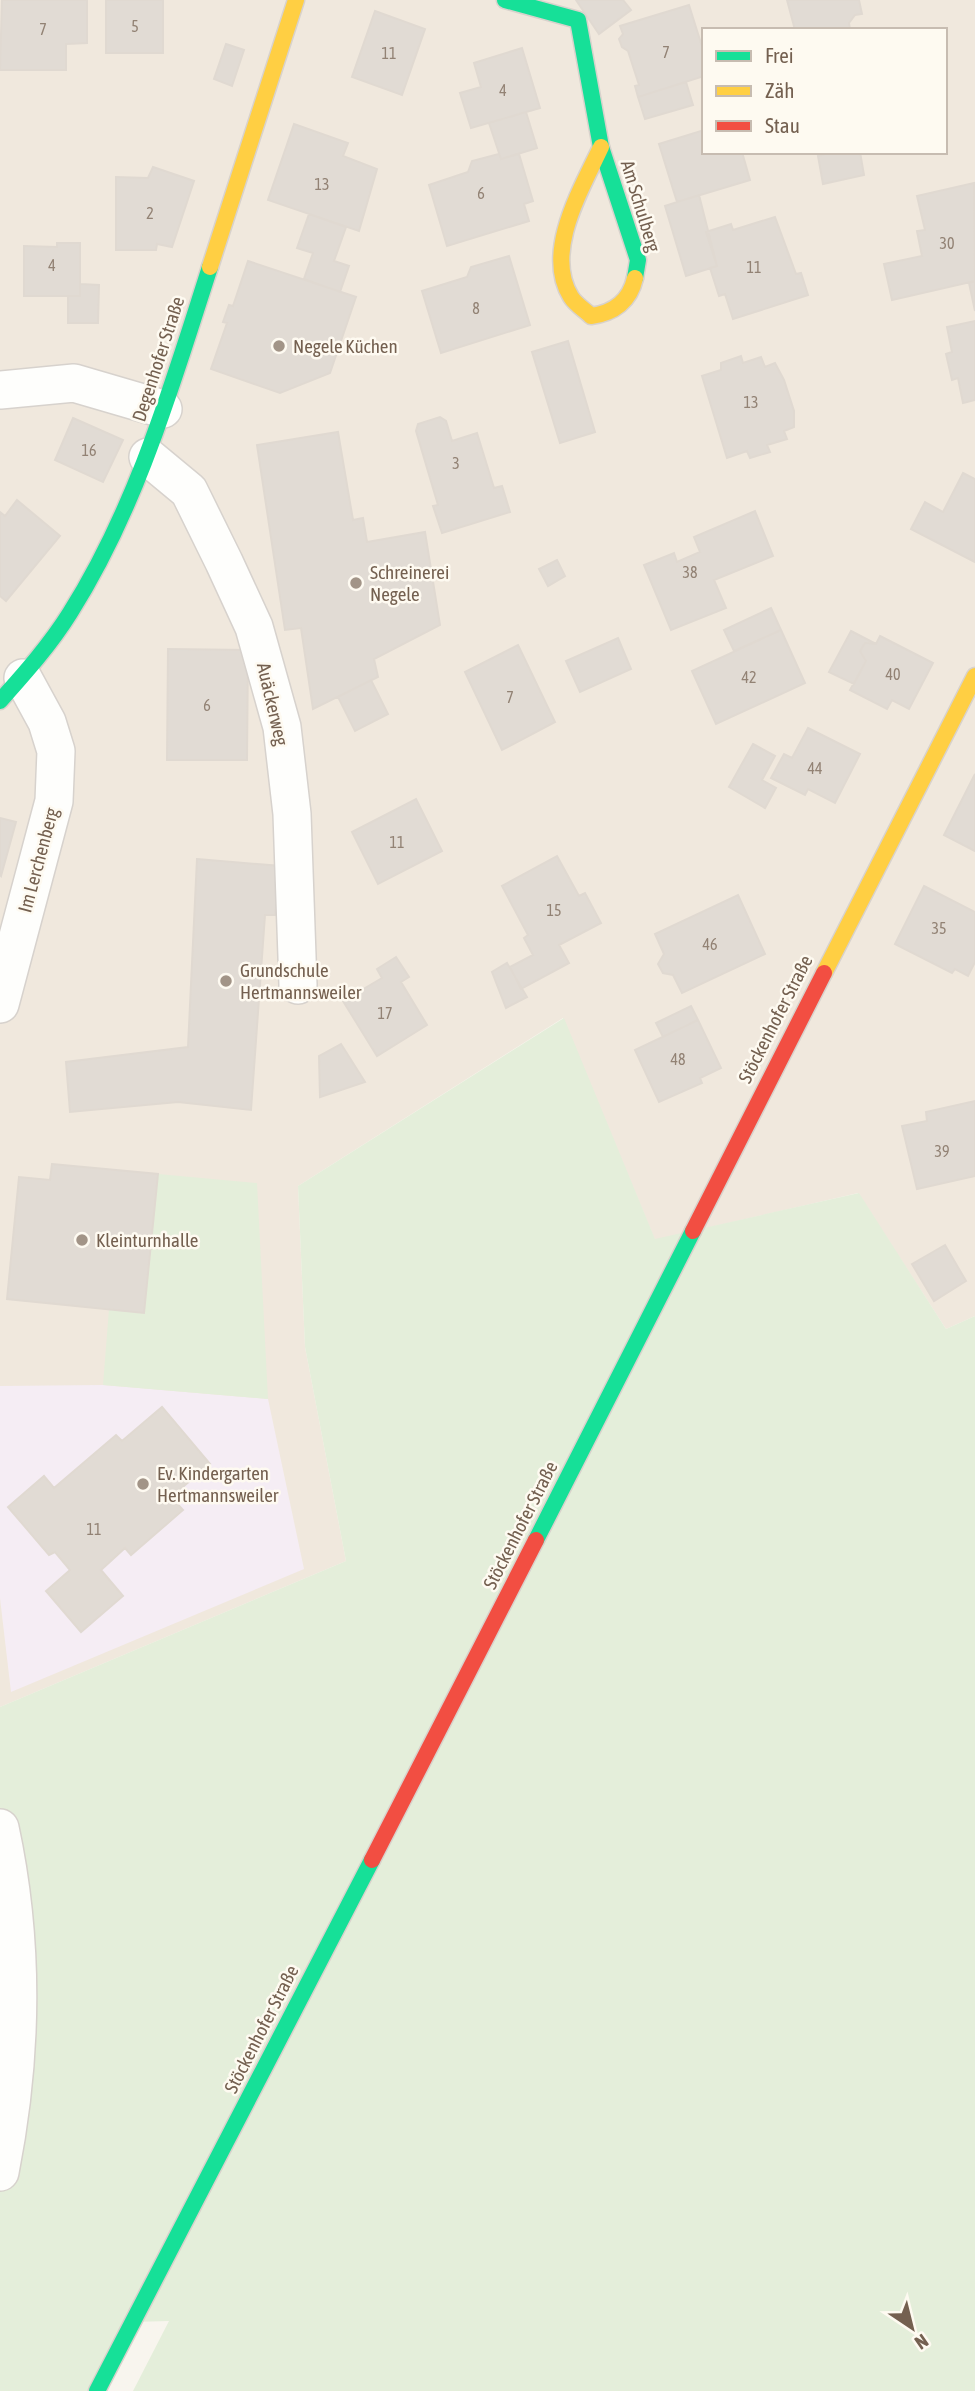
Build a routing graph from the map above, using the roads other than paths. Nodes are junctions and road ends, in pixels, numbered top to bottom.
1 (296, 0) edge
2 (505, 0) edge
3 (601, 147) junction
4 (0, 390) edge
5 (163, 409) junction
6 (148, 457) junction
7 (975, 676) edge
8 (11, 690) edge
9 (298, 985) dead end
10 (0, 1004) edge
11 (0, 1828) edge
12 (0, 2172) edge
13 (97, 2391) edge

1 - 5 main road, Degenhofer Straße
2 - 3 main road, Am Schulberg
3 - 3 main road, Am Schulberg
4 - 5 street
5 - 6 main road, Degenhofer Straße
6 - 8 main road, Degenhofer Straße
6 - 9 street, Auäckerweg
7 - 13 main road, Stöckenhofer Straße
8 - 10 street, Im Lerchenberg
11 - 12 street

